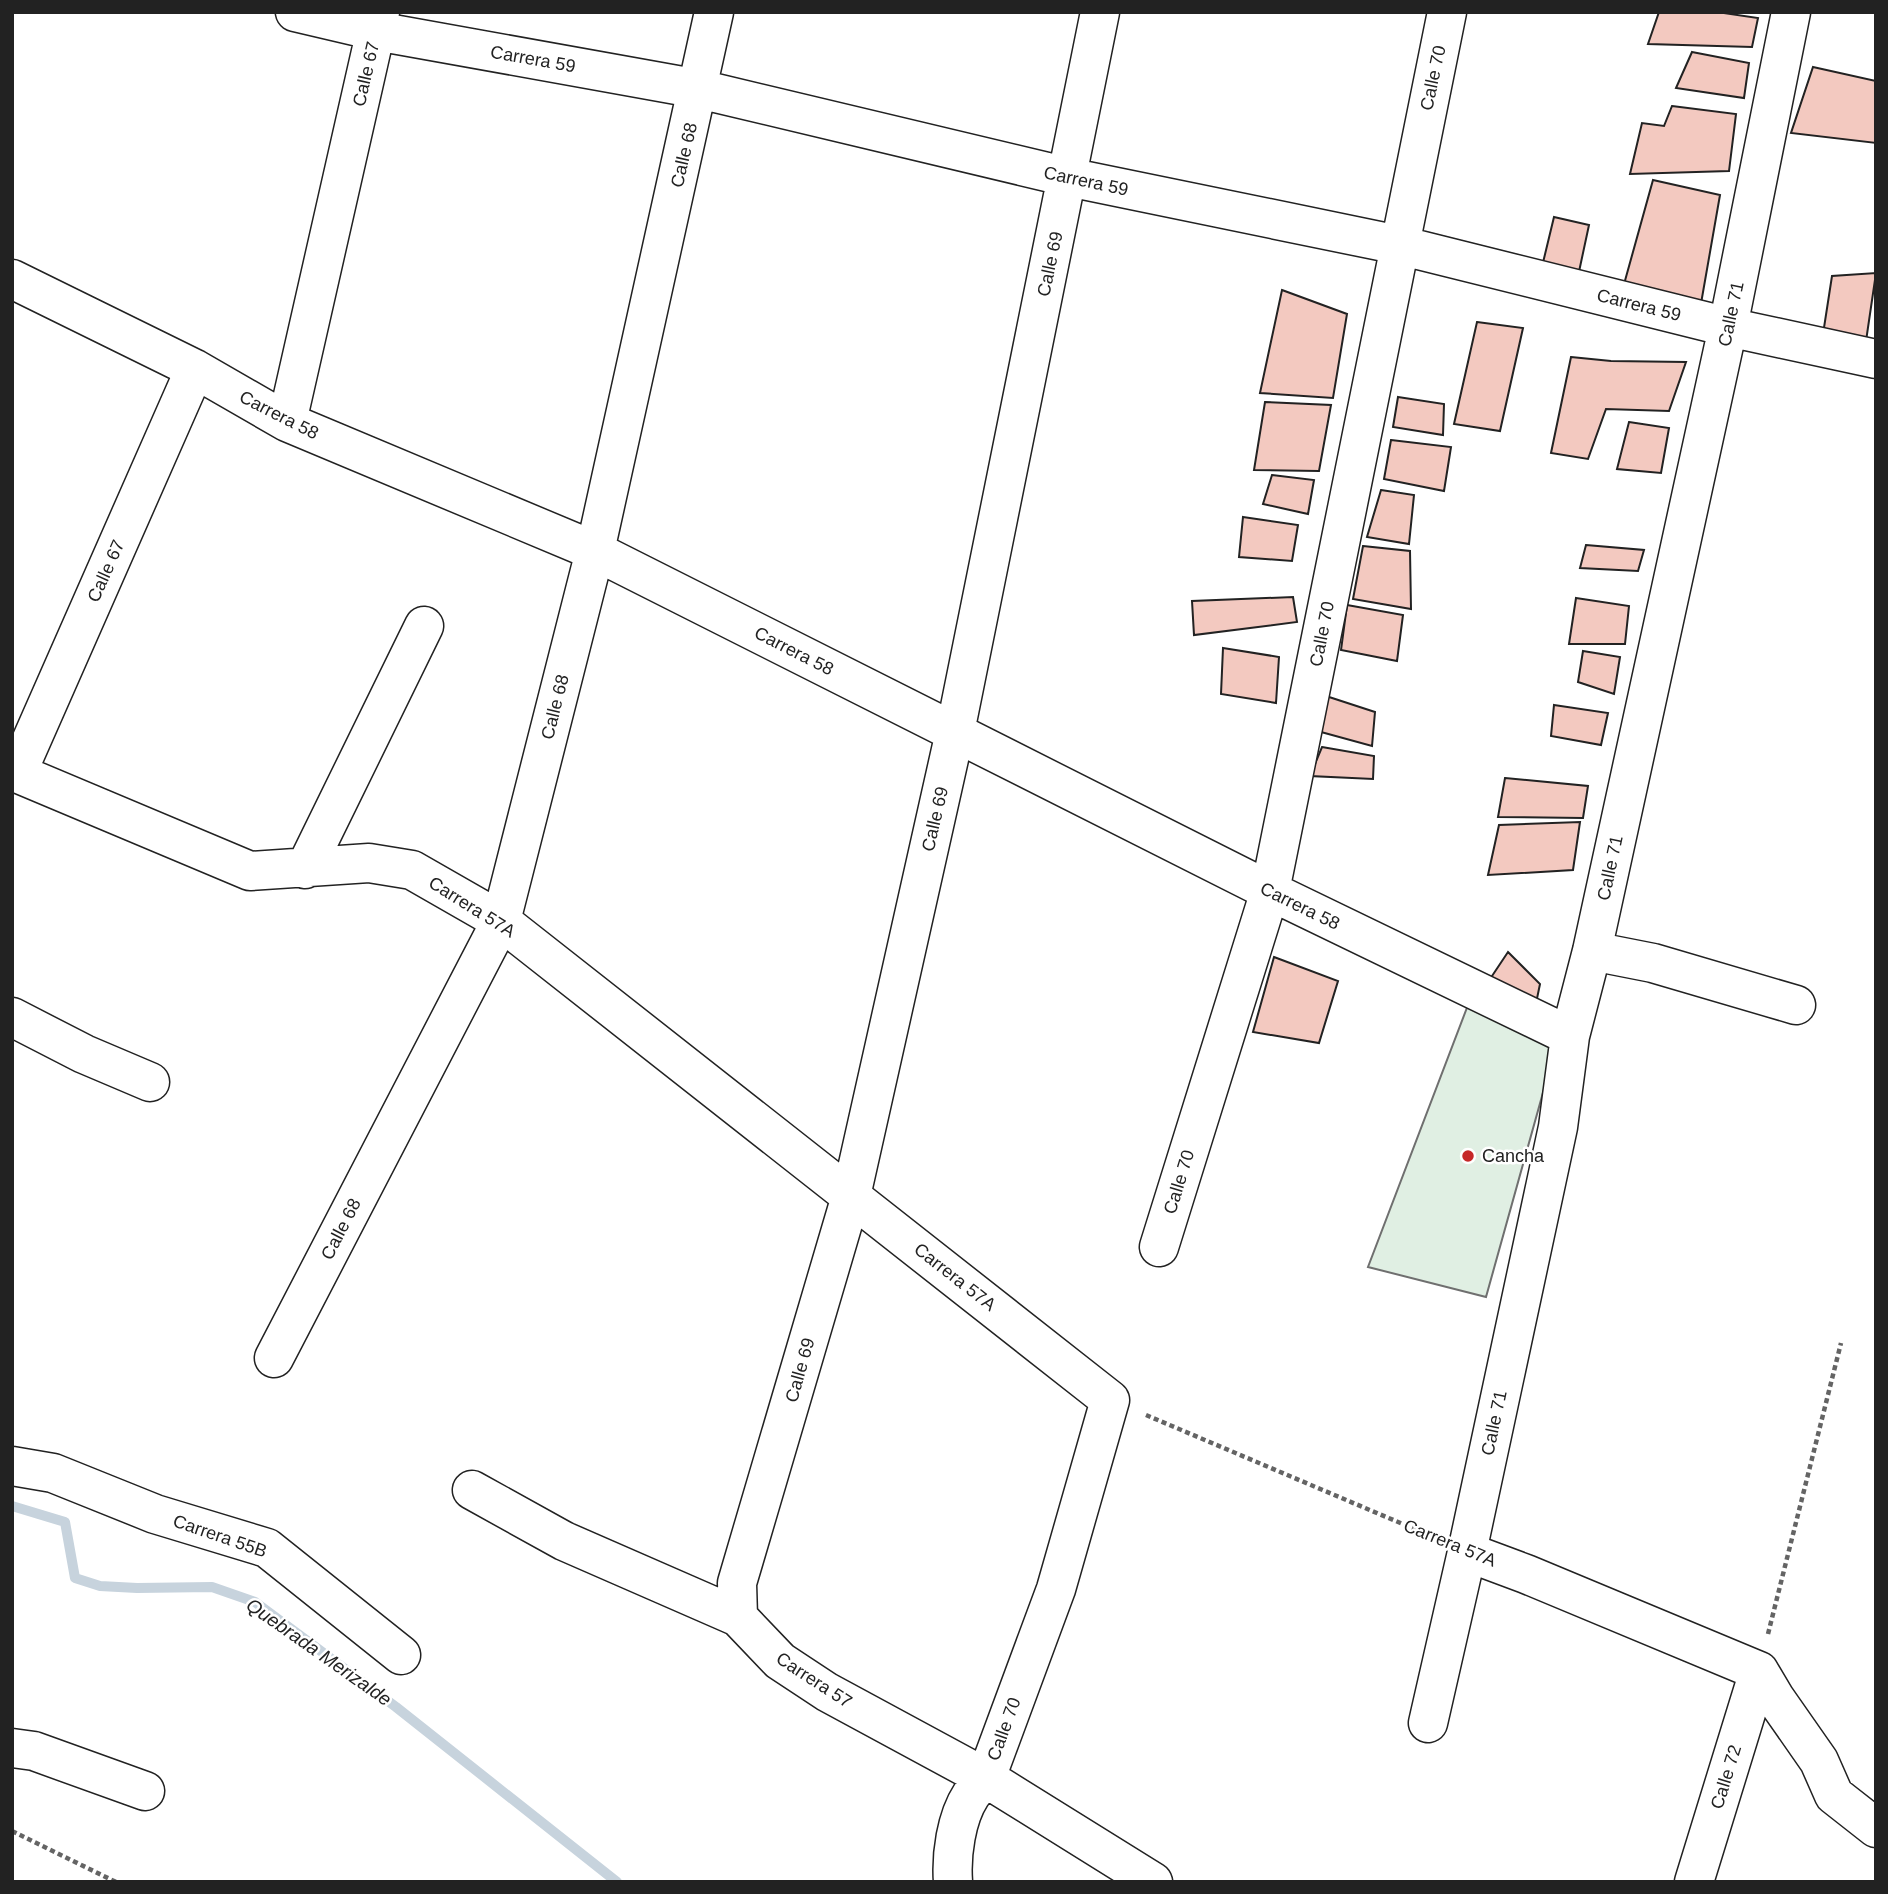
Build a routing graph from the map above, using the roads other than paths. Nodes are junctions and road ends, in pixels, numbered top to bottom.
1 (295, 12) edge
2 (715, 12) edge
3 (1100, 12) edge
4 (1447, 12) edge
5 (1791, 12) edge
6 (378, 22) edge
7 (699, 89) junction
8 (1068, 177) junction
9 (1399, 245) junction
10 (12, 279) edge
11 (1728, 327) junction
12 (1876, 359) edge
13 (195, 369) junction
14 (287, 422) junction
15 (595, 551) junction
16 (424, 626) dead end
17 (955, 732) junction
18 (15, 772) edge
19 (305, 869) junction
20 (1270, 891) junction
21 (501, 921) junction
22 (1592, 951) junction
23 (1796, 1005) dead end
24 (12, 1017) edge
25 (1570, 1036) junction
26 (150, 1082) dead end
27 (851, 1196) junction
28 (1159, 1247) dead end
29 (274, 1358) dead end
30 (1110, 1400) joint
31 (12, 1466) edge
32 (472, 1490) dead end
33 (1467, 1552) junction
34 (738, 1617) junction
35 (401, 1655) dead end
36 (1759, 1671) junction
37 (1427, 1723) dead end
38 (12, 1748) edge
39 (986, 1778) junction
40 (145, 1791) dead end
41 (1876, 1828) edge
42 (953, 1882) edge
43 (1153, 1882) edge
44 (1693, 1882) edge

1 - 6 street, Carrera 59
2 - 7 street, Calle 68
3 - 8 street, Calle 69
4 - 9 street, Calle 70
5 - 11 street, Calle 71
6 - 7 street, Carrera 59
6 - 14 street, Calle 67
7 - 8 street, Carrera 59
7 - 15 street, Calle 68
8 - 9 street, Carrera 59
8 - 17 street, Calle 69
9 - 11 street, Carrera 59
9 - 20 street, Calle 70
10 - 13 street, Carrera 58
11 - 12 street, Carrera 59
11 - 22 street, Calle 71
13 - 14 street, Carrera 58
13 - 18 street, Calle 67
14 - 15 street, Carrera 58
15 - 17 street, Carrera 58
15 - 21 street, Calle 68
16 - 19 street
17 - 20 street, Carrera 58
17 - 27 street, Calle 69
18 - 19 street, Carrera 57A
19 - 21 street, Carrera 57A
20 - 25 street, Carrera 58
20 - 28 street, Calle 70
21 - 27 street, Carrera 57A
21 - 29 street, Calle 68
22 - 23 street
22 - 25 street, Calle 71
24 - 26 street
25 - 33 street, Calle 71
27 - 30 street, Carrera 57A
27 - 34 street, Calle 69
30 - 39 street, Calle 70
31 - 35 street, Carrera 55B
32 - 34 street, Carrera 57
33 - 36 street, Carrera 57A
33 - 37 street, Calle 71
34 - 39 street, Carrera 57
36 - 41 street
36 - 44 street, Calle 72
38 - 40 street
39 - 42 street, Calle 70
39 - 43 street, Carrera 57

